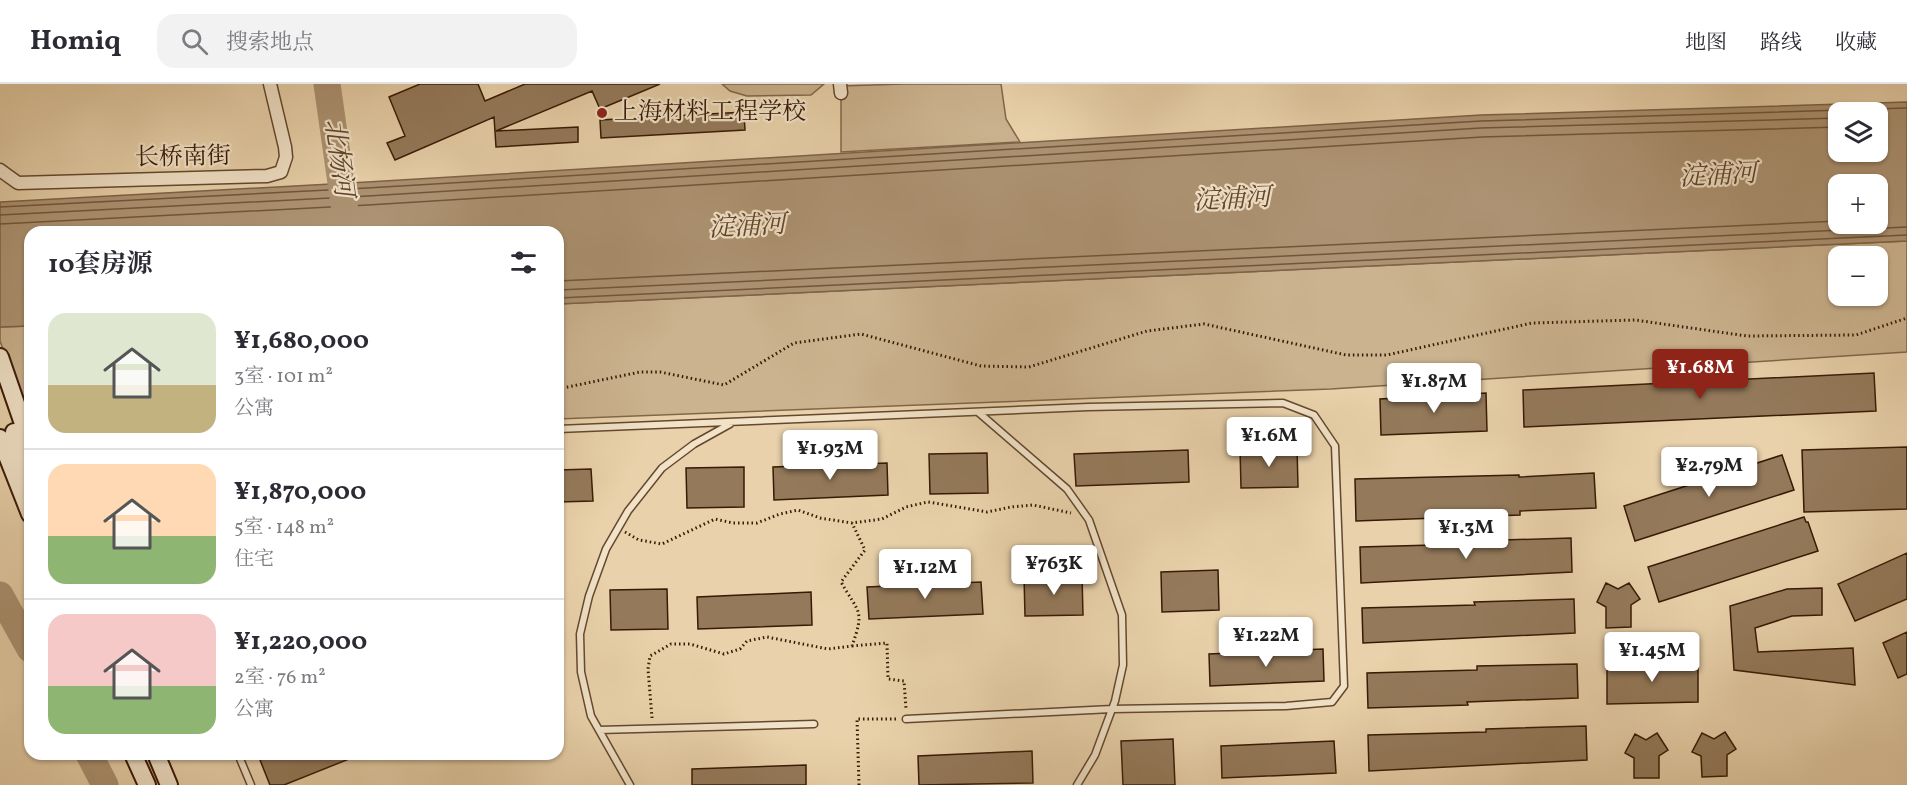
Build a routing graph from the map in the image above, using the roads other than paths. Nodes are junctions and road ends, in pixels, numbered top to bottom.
1 (270, 84) edge
2 (0, 170) edge
3 (0, 357) edge
4 (0, 388) edge
5 (978, 412) junction
6 (733, 422) junction
7 (24, 427) edge
8 (564, 429) edge
9 (0, 438) edge
10 (24, 458) edge
11 (24, 499) edge
12 (1112, 709) junction
13 (906, 719) road end
14 (814, 724) dead end
15 (599, 730) junction
16 (136, 760) edge
17 (159, 760) edge
18 (241, 760) edge
19 (147, 785) edge
20 (169, 785) edge
21 (251, 785) edge
22 (630, 785) edge
23 (1077, 785) edge

1 - 2 street, 长桥南街
3 - 7 street
4 - 10 street
5 - 6 lane
5 - 12 lane
5 - 12 lane
6 - 8 lane
6 - 15 lane
9 - 11 street
12 - 13 lane
12 - 23 lane
14 - 15 lane
15 - 22 lane
16 - 19 street
17 - 20 street
18 - 21 lane

